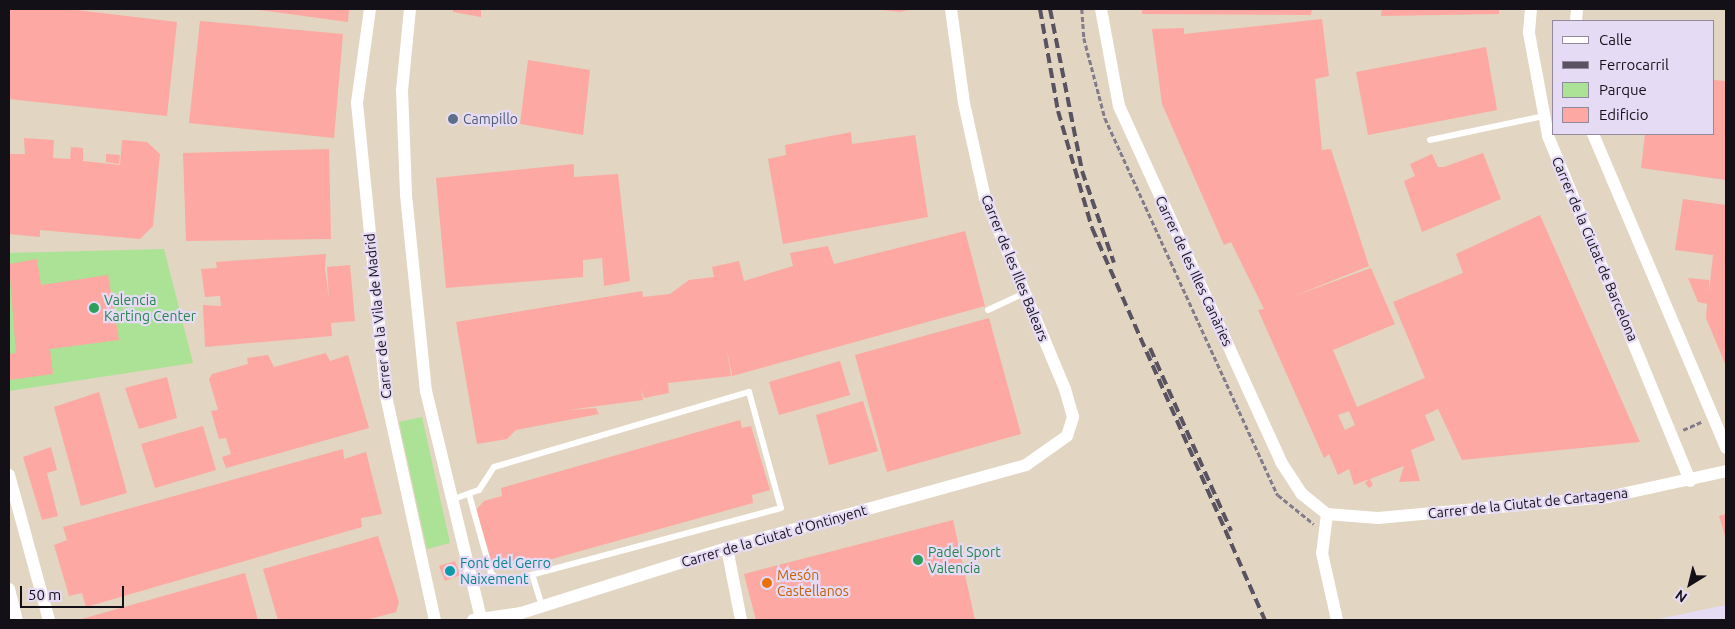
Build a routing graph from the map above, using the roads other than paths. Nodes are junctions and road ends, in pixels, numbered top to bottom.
1 (370, 9) edge
2 (410, 9) edge
3 (951, 9) edge
4 (1101, 9) edge
5 (1530, 9) edge
6 (1544, 116) junction
7 (1593, 135) edge
8 (1430, 140) dead end
9 (1023, 294) junction
10 (988, 310) dead end
11 (1068, 436) joint
12 (1726, 448) edge
13 (1726, 471) edge
14 (9, 475) edge
15 (1690, 482) junction
16 (469, 494) junction
17 (450, 500) junction
18 (1327, 514) junction
19 (727, 548) junction
20 (533, 577) junction
21 (9, 589) edge
22 (542, 607) junction
23 (477, 619) edge
24 (17, 620) edge
25 (50, 620) edge
26 (435, 620) edge
27 (741, 620) edge
28 (1337, 620) edge

1 - 26 street, Carrer de la Vila de Madrid
2 - 17 street
3 - 9 street, Carrer de les Illes Balears
4 - 18 street, Carrer de les Illes Canàries
5 - 6 street, Carrer de la Ciutat de Barcelona
6 - 8 lane
6 - 15 street, Carrer de la Ciutat de Barcelona
7 - 12 street
9 - 10 lane
9 - 11 street, Carrer de les Illes Balears
11 - 19 street, Carrer de la Ciutat d'Ontinyent
13 - 15 street, Carrer de la Ciutat de Cartagena
14 - 25 street
15 - 18 street, Carrer de la Ciutat de Cartagena
16 - 17 lane
16 - 20 lane
16 - 20 lane
17 - 23 street
18 - 28 street
19 - 22 street, Carrer de la Ciutat d'Ontinyent
19 - 27 street
20 - 22 lane
21 - 24 street
22 - 23 street, Carrer de la Ciutat d'Ontinyent

